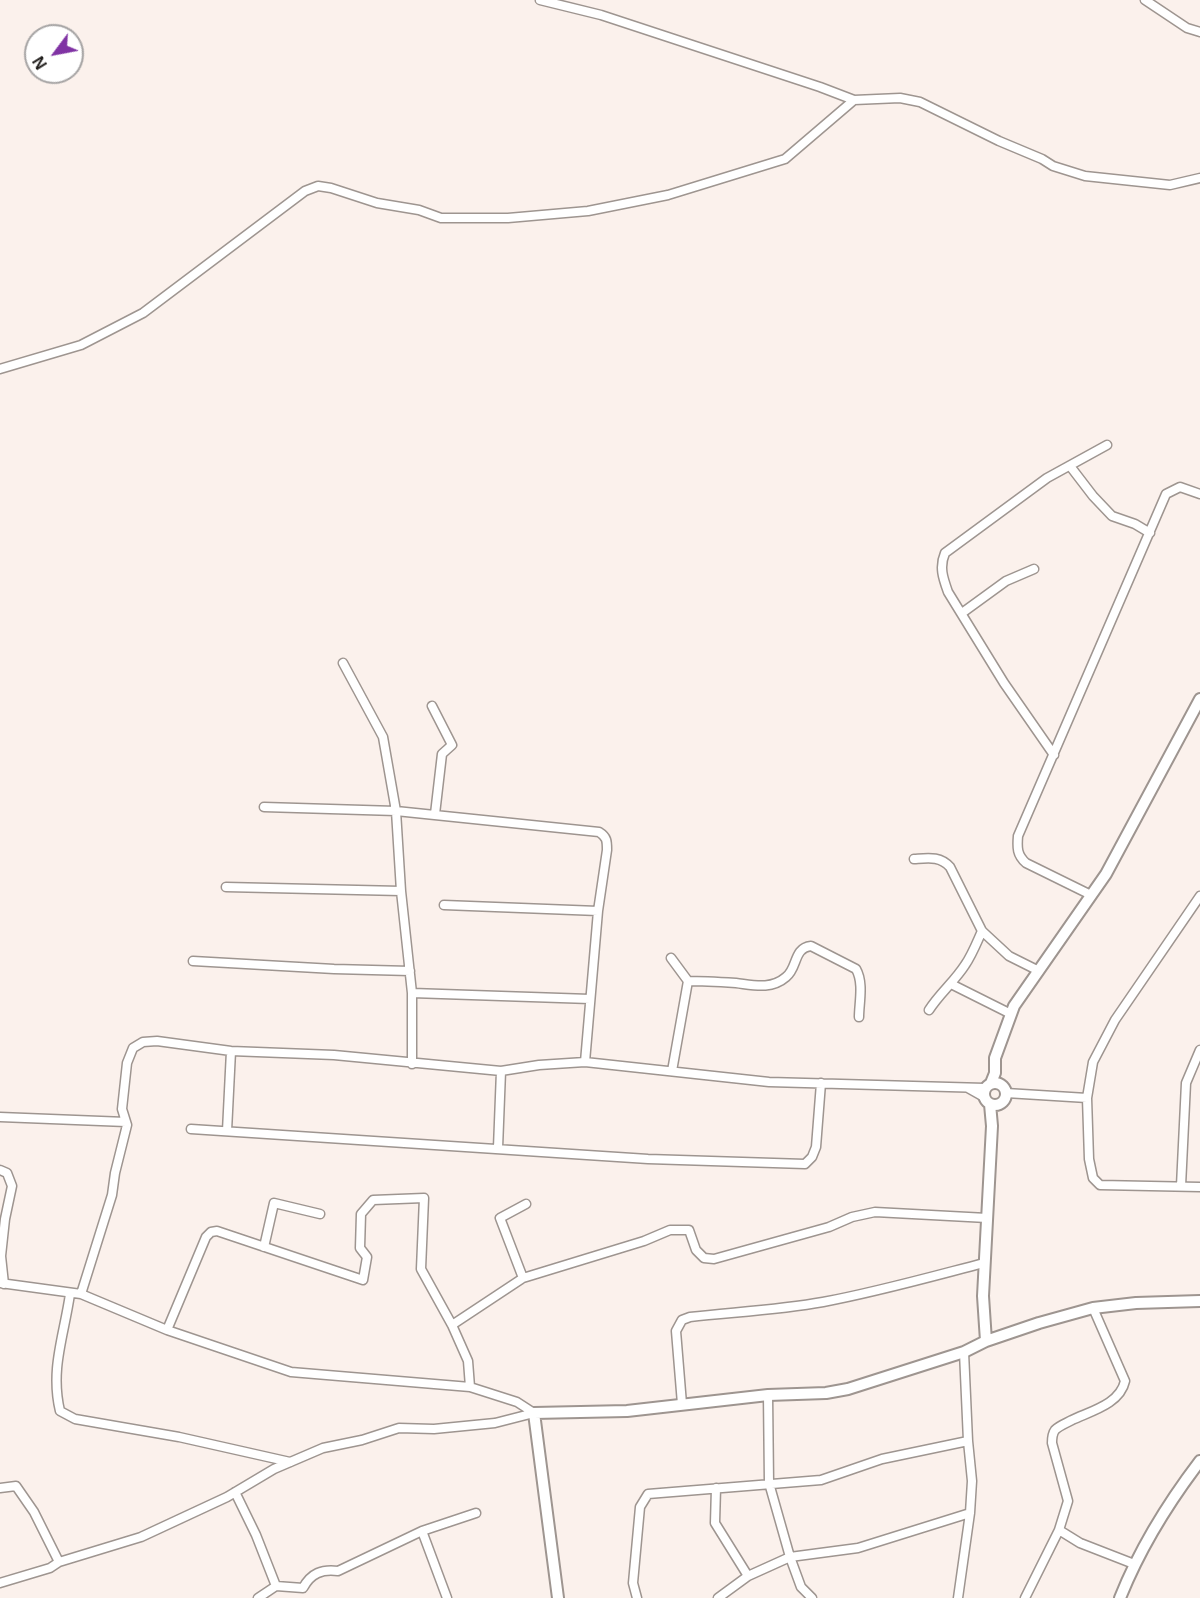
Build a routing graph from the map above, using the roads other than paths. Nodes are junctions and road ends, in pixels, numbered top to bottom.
1 (540, 0) edge
2 (1145, 0) edge
3 (1200, 32) edge
4 (854, 100) junction
5 (1200, 178) edge
6 (0, 369) edge
7 (1107, 445) dead end
8 (1070, 466) junction
9 (1200, 494) edge
10 (1149, 533) junction
11 (1035, 569) dead end
12 (962, 613) junction
13 (343, 663) dead end
14 (1200, 699) edge
15 (432, 706) dead end
16 (1197, 715) edge
17 (1054, 755) junction
18 (264, 807) dead end
19 (396, 811) junction
20 (435, 814) junction
21 (914, 859) dead end
22 (226, 887) dead end
23 (401, 891) junction
24 (1091, 895) junction
25 (1200, 896) edge
26 (444, 906) dead end
27 (598, 911) junction
28 (982, 931) junction
29 (670, 958) dead end
30 (193, 961) dead end
31 (410, 971) junction
32 (1039, 971) junction
33 (688, 981) junction
34 (951, 984) junction
35 (412, 993) junction
36 (590, 999) junction
37 (929, 1010) dead end
38 (1011, 1014) junction
39 (859, 1017) dead end
40 (1200, 1050) edge
41 (231, 1051) junction
42 (585, 1062) junction
43 (412, 1064) junction
44 (501, 1071) junction
45 (672, 1071) junction
46 (821, 1083) junction
47 (994, 1091) junction
48 (1087, 1098) junction
49 (0, 1118) edge
50 (126, 1122) junction
51 (191, 1130) dead end
52 (227, 1131) junction
53 (498, 1148) junction
54 (0, 1170) edge
55 (1181, 1186) junction
56 (1200, 1187) edge
57 (526, 1203) dead end
58 (320, 1214) dead end
59 (987, 1218) junction
60 (264, 1247) junction
61 (984, 1263) junction
62 (523, 1278) junction
63 (2, 1284) edge
64 (70, 1294) junction
65 (81, 1294) junction
66 (1200, 1301) edge
67 (1092, 1308) junction
68 (452, 1325) junction
69 (167, 1330) junction
70 (986, 1341) junction
71 (964, 1352) junction
72 (470, 1387) junction
73 (768, 1395) junction
74 (682, 1404) junction
75 (534, 1413) junction
76 (968, 1441) junction
77 (1200, 1461) edge
78 (290, 1462) junction
79 (769, 1483) junction
80 (0, 1488) edge
81 (716, 1488) junction
82 (235, 1492) junction
83 (970, 1513) junction
84 (476, 1514) dead end
85 (1059, 1530) junction
86 (422, 1531) junction
87 (790, 1557) junction
88 (59, 1562) junction
89 (1134, 1564) junction
90 (748, 1576) junction
91 (0, 1583) edge
92 (276, 1586) junction
93 (258, 1598) edge
94 (447, 1598) edge
95 (558, 1598) edge
96 (637, 1598) edge
97 (718, 1598) edge
98 (812, 1598) edge
99 (958, 1598) edge
100 (1025, 1598) edge
101 (1120, 1598) edge

1 - 4 street
2 - 3 street
4 - 5 street
4 - 6 street
7 - 8 street
8 - 10 street
8 - 12 street
9 - 10 street
10 - 17 street
11 - 12 street
12 - 17 street
13 - 19 street
14 - 16 street
15 - 20 street
16 - 24 street
17 - 24 street
18 - 19 street
19 - 20 street
19 - 23 street
20 - 27 street
21 - 28 street
22 - 23 street
23 - 31 street
24 - 32 street
25 - 48 street
26 - 27 street
27 - 36 street
28 - 32 street
28 - 34 street
29 - 33 street
30 - 31 street
31 - 35 street
32 - 38 street
33 - 39 street
33 - 45 street
34 - 37 street
34 - 38 street
35 - 36 street
35 - 43 street
36 - 42 street
38 - 47 street
40 - 55 street
41 - 43 street
41 - 50 street
41 - 52 street
42 - 44 street
42 - 45 street
43 - 44 street
44 - 53 street
45 - 46 street
46 - 47 street
46 - 53 street
47 - 48 street
47 - 59 street
48 - 55 street
49 - 50 street
50 - 65 street
51 - 52 street
52 - 53 street
54 - 63 street
55 - 56 street
57 - 62 street
58 - 60 street
59 - 61 street
59 - 62 street
60 - 68 street
60 - 69 street
61 - 70 street
61 - 74 street
62 - 68 street
63 - 64 street
64 - 65 street
64 - 78 street
65 - 69 street
66 - 67 street
67 - 70 street
67 - 85 street
68 - 72 street
69 - 72 street
70 - 71 street
71 - 73 street
71 - 76 street
72 - 75 street
73 - 74 street
73 - 79 street
74 - 75 street
75 - 78 street
75 - 95 street
76 - 79 street
76 - 83 street
77 - 89 street
78 - 82 street
79 - 81 street
79 - 87 street
80 - 88 street
81 - 90 street
81 - 96 street
82 - 88 street
82 - 92 street
83 - 87 street
83 - 99 street
84 - 86 street
85 - 89 street
85 - 100 street
86 - 92 street
86 - 94 street
87 - 90 street
87 - 98 street
88 - 91 street
89 - 101 street
90 - 97 street
92 - 93 street

